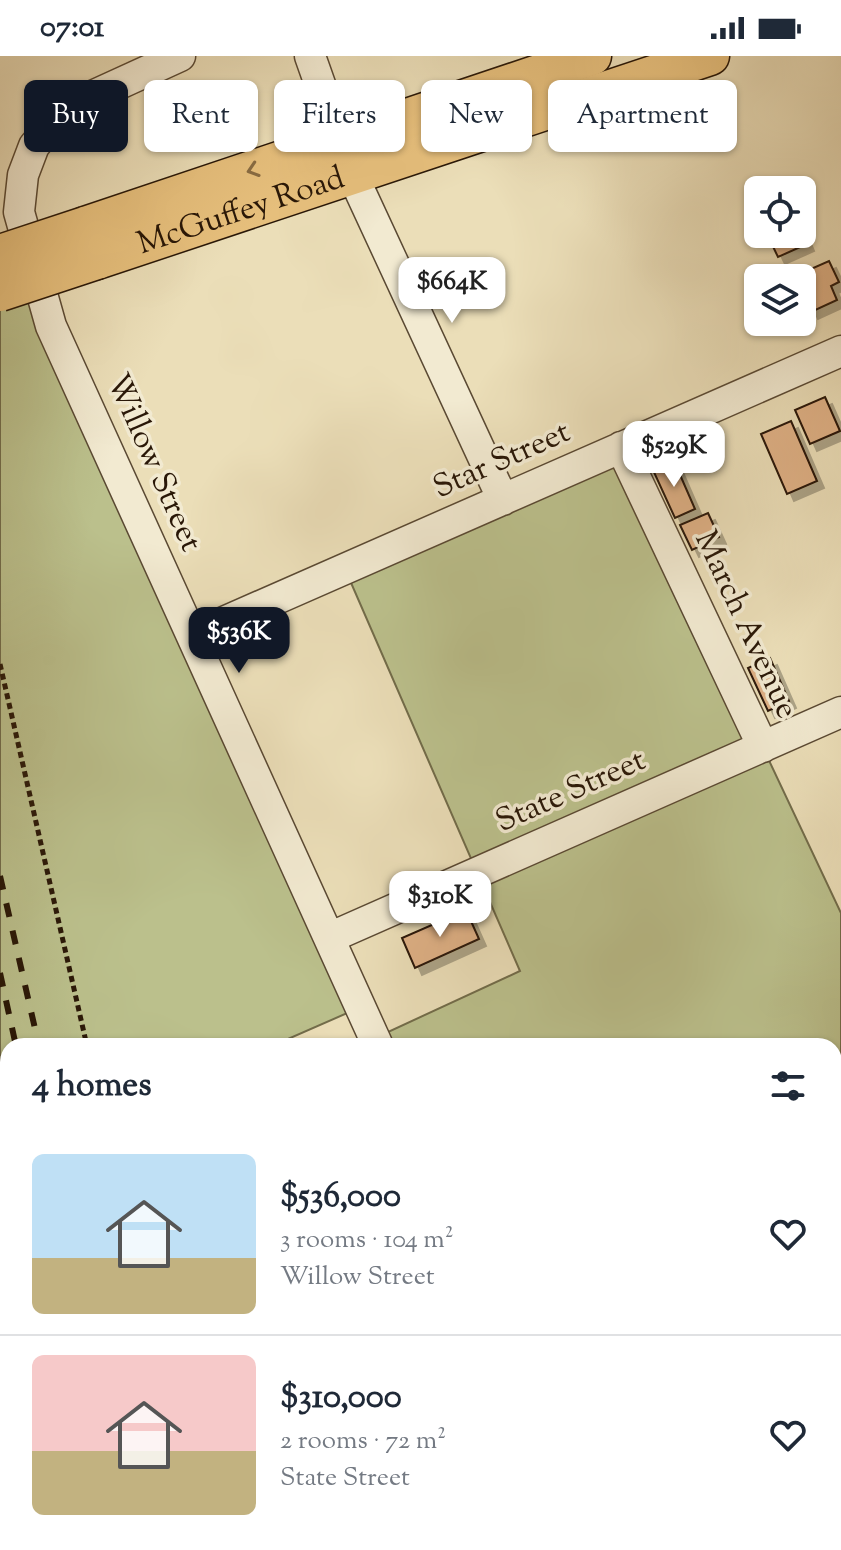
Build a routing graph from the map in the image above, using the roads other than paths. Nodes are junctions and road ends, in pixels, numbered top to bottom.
1 (180, 56) edge
2 (310, 56) edge
3 (592, 56) edge
4 (710, 56) edge
5 (346, 158) junction
6 (91, 243) junction
7 (0, 254) edge
8 (0, 292) edge
9 (841, 351) edge
10 (621, 447) junction
11 (503, 500) junction
12 (192, 636) junction
13 (841, 712) edge
14 (763, 747) junction
15 (329, 938) junction
16 (374, 1038) edge

1 - 12 street, Willow Street
2 - 5 street
3 - 5 main road, McGuffey Road
4 - 5 main road, McGuffey Road
5 - 6 main road, McGuffey Road
5 - 11 street
6 - 7 main road, McGuffey Road, bridge
6 - 8 main road, McGuffey Road, bridge
9 - 10 street, Star Street
10 - 11 street, Star Street
10 - 14 street, March Avenue
11 - 12 street, Star Street
12 - 15 street, Willow Street
13 - 14 street, State Street
14 - 15 street, State Street
15 - 16 street, Willow Street

